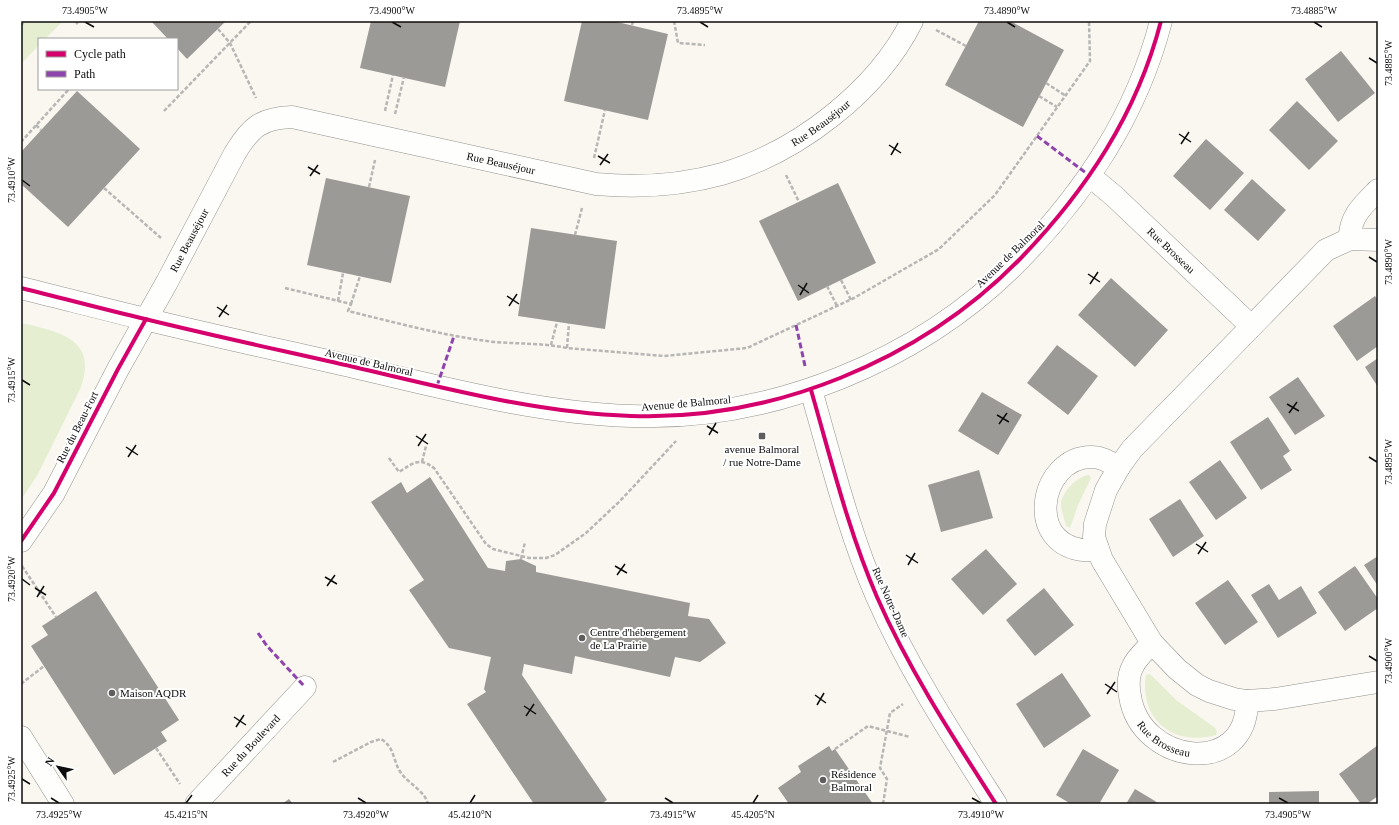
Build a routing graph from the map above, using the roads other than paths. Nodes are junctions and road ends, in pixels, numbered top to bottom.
1 (912, 21) edge
2 (1161, 21) edge
3 (1090, 176) junction
4 (1378, 190) edge
5 (1350, 239) junction
6 (1378, 240) edge
7 (21, 288) edge
8 (146, 320) junction
9 (1251, 326) junction
10 (811, 390) junction
11 (1119, 467) junction
12 (21, 541) edge
13 (1098, 550) junction
14 (1152, 643) junction
15 (1378, 682) edge
16 (305, 687) dead end
17 (1247, 701) junction
18 (21, 737) edge
19 (62, 804) edge
20 (196, 804) edge
21 (996, 804) edge

1 - 8 street, Rue Beauséjour
2 - 3 street, Avenue de Balmoral
3 - 9 street, Rue Brosseau
3 - 10 street, Avenue de Balmoral
4 - 5 street
5 - 6 street
5 - 9 street
7 - 8 street, Avenue de Balmoral
8 - 10 street, Avenue de Balmoral
8 - 12 street, Rue du Beau-Fort
9 - 11 street
10 - 21 street, Rue Notre-Dame
11 - 13 street
11 - 13 street
13 - 14 street
14 - 17 street
14 - 17 street, Rue Brosseau
15 - 17 street
16 - 20 street, Rue du Boulevard
18 - 19 street

